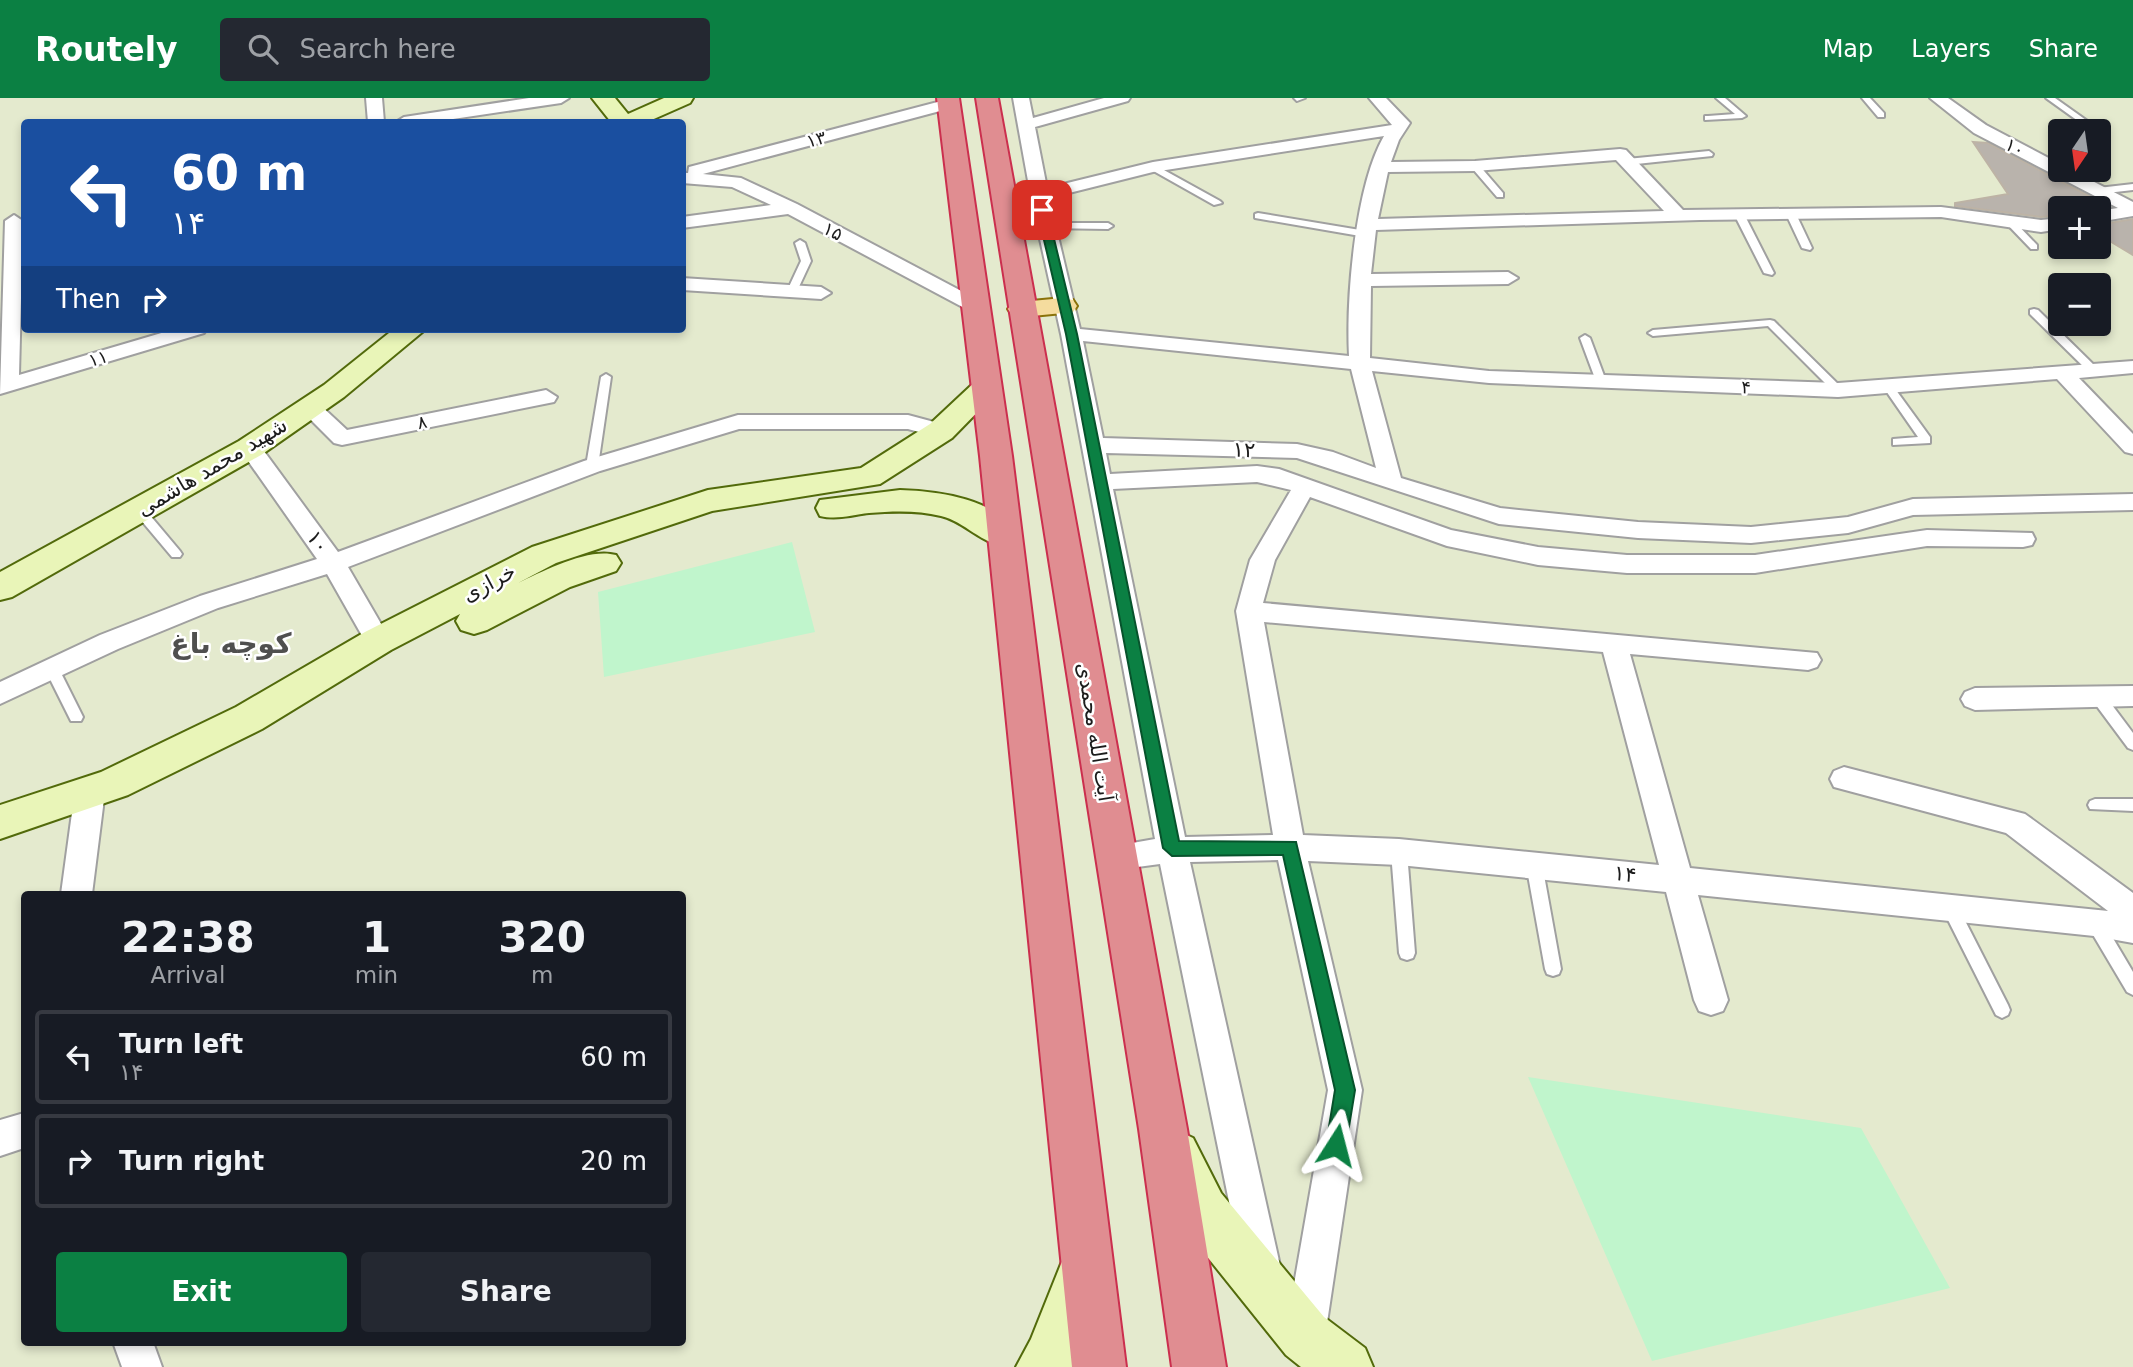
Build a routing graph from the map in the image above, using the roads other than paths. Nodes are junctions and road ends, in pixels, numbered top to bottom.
1 (374, 98) edge
2 (561, 98) edge
3 (603, 98) edge
4 (682, 98) edge
5 (987, 98) edge
6 (1021, 98) edge
7 (1122, 98) edge
8 (1720, 98) edge
9 (1866, 98) edge
10 (1938, 98) edge
11 (2050, 98) edge
12 (949, 101) edge
13 (1387, 101) edge
14 (1881, 115) dead end
15 (470, 117) edge
16 (1708, 118) dead end
17 (376, 119) edge
18 (444, 119) edge
19 (620, 119) edge
20 (636, 119) edge
21 (2081, 119) edge
22 (1028, 124) junction
23 (1393, 130) junction
24 (1709, 154) dead end
25 (1627, 162) junction
26 (1475, 166) junction
27 (1153, 167) junction
28 (1379, 167) junction
29 (686, 175) edge
30 (686, 176) edge
31 (2133, 187) edge
32 (2098, 191) junction
33 (1500, 195) dead end
34 (1022, 199) junction
35 (1217, 203) dead end
36 (792, 208) junction
37 (2133, 210) edge
38 (1739, 214) junction
39 (1791, 214) junction
40 (2111, 214) edge
41 (1678, 215) junction
42 (1258, 216) dead end
43 (14, 221) dead end
44 (2009, 221) junction
45 (686, 222) edge
46 (2048, 225) edge
47 (1046, 226) junction
48 (1108, 226) dead end
49 (1368, 229) junction
50 (800, 243) dead end
51 (2034, 247) dead end
52 (1807, 248) dead end
53 (18, 265) edge
54 (1769, 274) dead end
55 (1508, 278) dead end
56 (1359, 280) junction
57 (686, 284) edge
58 (792, 291) junction
59 (821, 293) dead end
60 (1063, 306) junction
61 (977, 307) junction
62 (1022, 309) junction
63 (2034, 312) dead end
64 (17, 314) edge
65 (183, 333) edge
66 (407, 333) edge
67 (1653, 333) dead end
68 (1071, 334) junction
69 (1585, 338) dead end
70 (1359, 362) junction
71 (2133, 367) edge
72 (2093, 370) junction
73 (2064, 374) junction
74 (606, 377) dead end
75 (1601, 381) junction
76 (4, 386) edge
77 (1889, 388) junction
78 (1838, 390) junction
79 (546, 397) dead end
80 (987, 399) junction
81 (1040, 407) junction
82 (310, 408) junction
83 (941, 432) junction
84 (1896, 442) dead end
85 (1091, 445) junction
86 (2133, 447) edge
87 (250, 448) junction
88 (1048, 455) junction
89 (996, 456) junction
90 (592, 466) junction
91 (1098, 482) junction
92 (1391, 482) junction
93 (1305, 486) junction
94 (2133, 502) edge
95 (1913, 507) junction
96 (139, 510) junction
97 (1003, 536) junction
98 (1927, 538) junction
99 (2023, 539) dead end
100 (176, 554) dead end
101 (333, 564) junction
102 (0, 588) edge
103 (1249, 611) junction
104 (379, 641) junction
105 (1614, 643) junction
106 (1808, 660) dead end
107 (52, 669) junction
108 (0, 694) edge
109 (2133, 696) edge
110 (2098, 697) junction
111 (1975, 699) dead end
112 (76, 717) dead end
113 (2133, 744) edge
114 (1844, 779) dead end
115 (2133, 804) edge
116 (88, 805) junction
117 (2095, 805) dead end
118 (0, 822) edge
119 (1290, 847) junction
120 (1172, 848) junction
121 (0, 849) edge
122 (1399, 852) junction
123 (1115, 857) junction
124 (1534, 864) junction
125 (1680, 881) junction
126 (76, 891) edge
127 (1950, 908) junction
128 (2133, 911) edge
129 (2094, 922) junction
130 (2133, 929) edge
131 (1407, 953) dead end
132 (1553, 969) dead end
133 (2133, 987) edge
134 (1711, 1000) dead end
135 (2003, 1010) dead end
136 (1163, 1129) junction
137 (21, 1132) edge
138 (0, 1138) edge
139 (1087, 1262) junction
140 (1266, 1291) junction
141 (1305, 1336) junction
142 (134, 1346) edge
143 (142, 1367) edge
144 (1043, 1367) edge
145 (1099, 1367) edge
146 (1199, 1367) edge
147 (1346, 1367) edge

1 - 17 street
2 - 15 street
3 - 19 street
4 - 20 street
5 - 34 highway, آیت الله محمدی
6 - 22 street
7 - 22 street
8 - 16 lane
9 - 14 lane
10 - 32 street, ۱۰
11 - 21 lane
12 - 29 street, ۱۳
12 - 61 highway
13 - 23 street
15 - 18 street
22 - 34 street
23 - 27 street
23 - 28 street
24 - 25 lane
25 - 26 street
25 - 41 street
26 - 28 street
26 - 33 lane
27 - 34 street
27 - 35 lane
28 - 49 street
30 - 36 street, ۱۵
31 - 32 lane
32 - 37 street, ۱۰
34 - 47 street
34 - 62 highway, آیت الله محمدی
36 - 45 street
36 - 61 street, ۱۵
37 - 40 street
38 - 39 street
38 - 41 street
38 - 54 lane
39 - 44 street
39 - 52 lane
41 - 49 street
42 - 49 lane
43 - 53 street
44 - 46 street
44 - 51 lane
47 - 48 lane
47 - 60 street
49 - 56 street
50 - 58 lane
53 - 64 street
55 - 56 street
56 - 70 street
57 - 58 street
58 - 59 street
60 - 62 main road
60 - 68 street
61 - 80 highway
62 - 81 highway, آیت الله محمدی
63 - 72 lane
64 - 76 street
65 - 76 street, ۱۱
66 - 82 street, شهید محمد هاشمی
67 - 78 lane
68 - 70 street, ۴
68 - 85 street
69 - 75 lane
70 - 75 street, ۴
70 - 92 street
71 - 72 street, ۴
72 - 73 street, ۴
73 - 77 street, ۴
73 - 86 street
74 - 90 lane
75 - 78 street, ۴
77 - 78 street, ۴
77 - 84 lane
79 - 82 street, ۸
80 - 81 highway
80 - 83 street, خرازی
80 - 89 highway
81 - 88 highway, آیت الله محمدی
82 - 87 street, شهید محمد هاشمی
83 - 90 street
83 - 104 street, خرازی
85 - 91 street
85 - 92 street, ۱۲
87 - 96 street, شهید محمد هاشمی
87 - 101 street, ۱۰
88 - 89 highway
88 - 123 highway, آیت الله محمدی
89 - 97 highway
90 - 101 street
91 - 93 street
91 - 120 street
92 - 95 street, ۱۲
93 - 98 street
93 - 103 street
94 - 95 street, ۱۲
95 - 98 street
96 - 100 lane
96 - 102 street, شهید محمد هاشمی
97 - 116 street, خرازی
97 - 139 highway
98 - 99 street
101 - 104 street, ۱۰
101 - 107 street
103 - 105 street
103 - 119 street
104 - 116 street, خرازی
105 - 106 street
105 - 125 street
107 - 108 street
107 - 112 lane
109 - 110 street
110 - 111 street
110 - 113 lane
114 - 128 street
115 - 117 lane
116 - 118 street, خرازی
116 - 121 street, خرازی
116 - 126 street
119 - 120 street, ۱۴
119 - 122 street, ۱۴
119 - 141 street
120 - 123 street, ۱۴
120 - 140 street
122 - 124 street, ۱۴
122 - 131 lane
123 - 136 highway, آیت الله محمدی
124 - 125 street, ۱۴
124 - 132 lane
125 - 127 street, ۱۴
125 - 134 street
127 - 129 street, ۱۴
127 - 135 lane
129 - 130 street, ۱۴
129 - 133 lane
136 - 140 street
136 - 146 highway, آیت الله محمدی
137 - 138 street
139 - 144 street
139 - 145 highway
140 - 141 street
141 - 147 street
142 - 143 street

